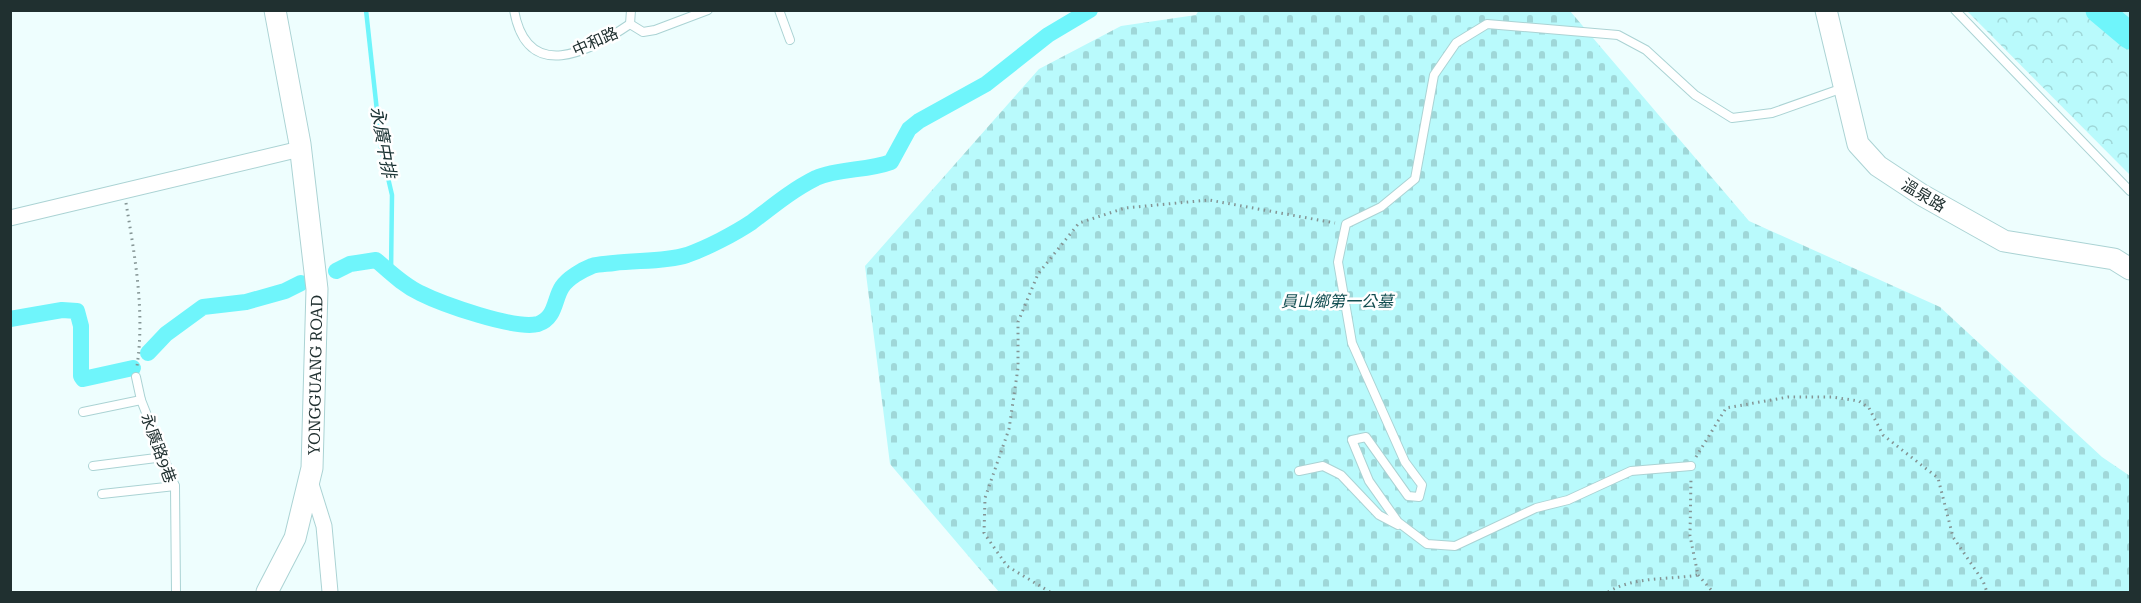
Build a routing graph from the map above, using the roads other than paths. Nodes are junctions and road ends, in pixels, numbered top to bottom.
1 (275, 10) edge
2 (514, 10) edge
3 (631, 10) edge
4 (708, 10) edge
5 (779, 10) edge
6 (1826, 10) edge
7 (1955, 10) edge
8 (630, 24) junction
9 (790, 40) dead end
10 (1843, 88) junction
11 (300, 149) junction
12 (2130, 191) edge
13 (10, 218) edge
14 (2130, 269) edge
15 (136, 377) dead end
16 (141, 400) junction
17 (83, 412) dead end
18 (164, 457) junction
19 (93, 466) dead end
20 (1691, 466) road end
21 (1299, 471) dead end
22 (309, 480) junction
23 (175, 486) junction
24 (102, 494) dead end
25 (1410, 531) junction
26 (176, 592) edge
27 (267, 592) edge
28 (330, 592) edge

1 - 11 street, YONGGUANG ROAD
2 - 8 lane, 中和路
3 - 8 lane
4 - 8 lane
5 - 9 lane
6 - 10 street, 溫泉路
7 - 12 lane
10 - 14 street, 溫泉路
10 - 25 lane
11 - 13 street
11 - 22 street, YONGGUANG ROAD
15 - 16 lane, 永廣路9巷
16 - 17 lane
16 - 18 lane, 永廣路9巷
18 - 19 lane
18 - 23 lane, 永廣路9巷
20 - 25 lane
21 - 25 lane
22 - 27 street, YONGGUANG ROAD
22 - 28 street
23 - 24 lane
23 - 26 lane, 永廣路9巷

